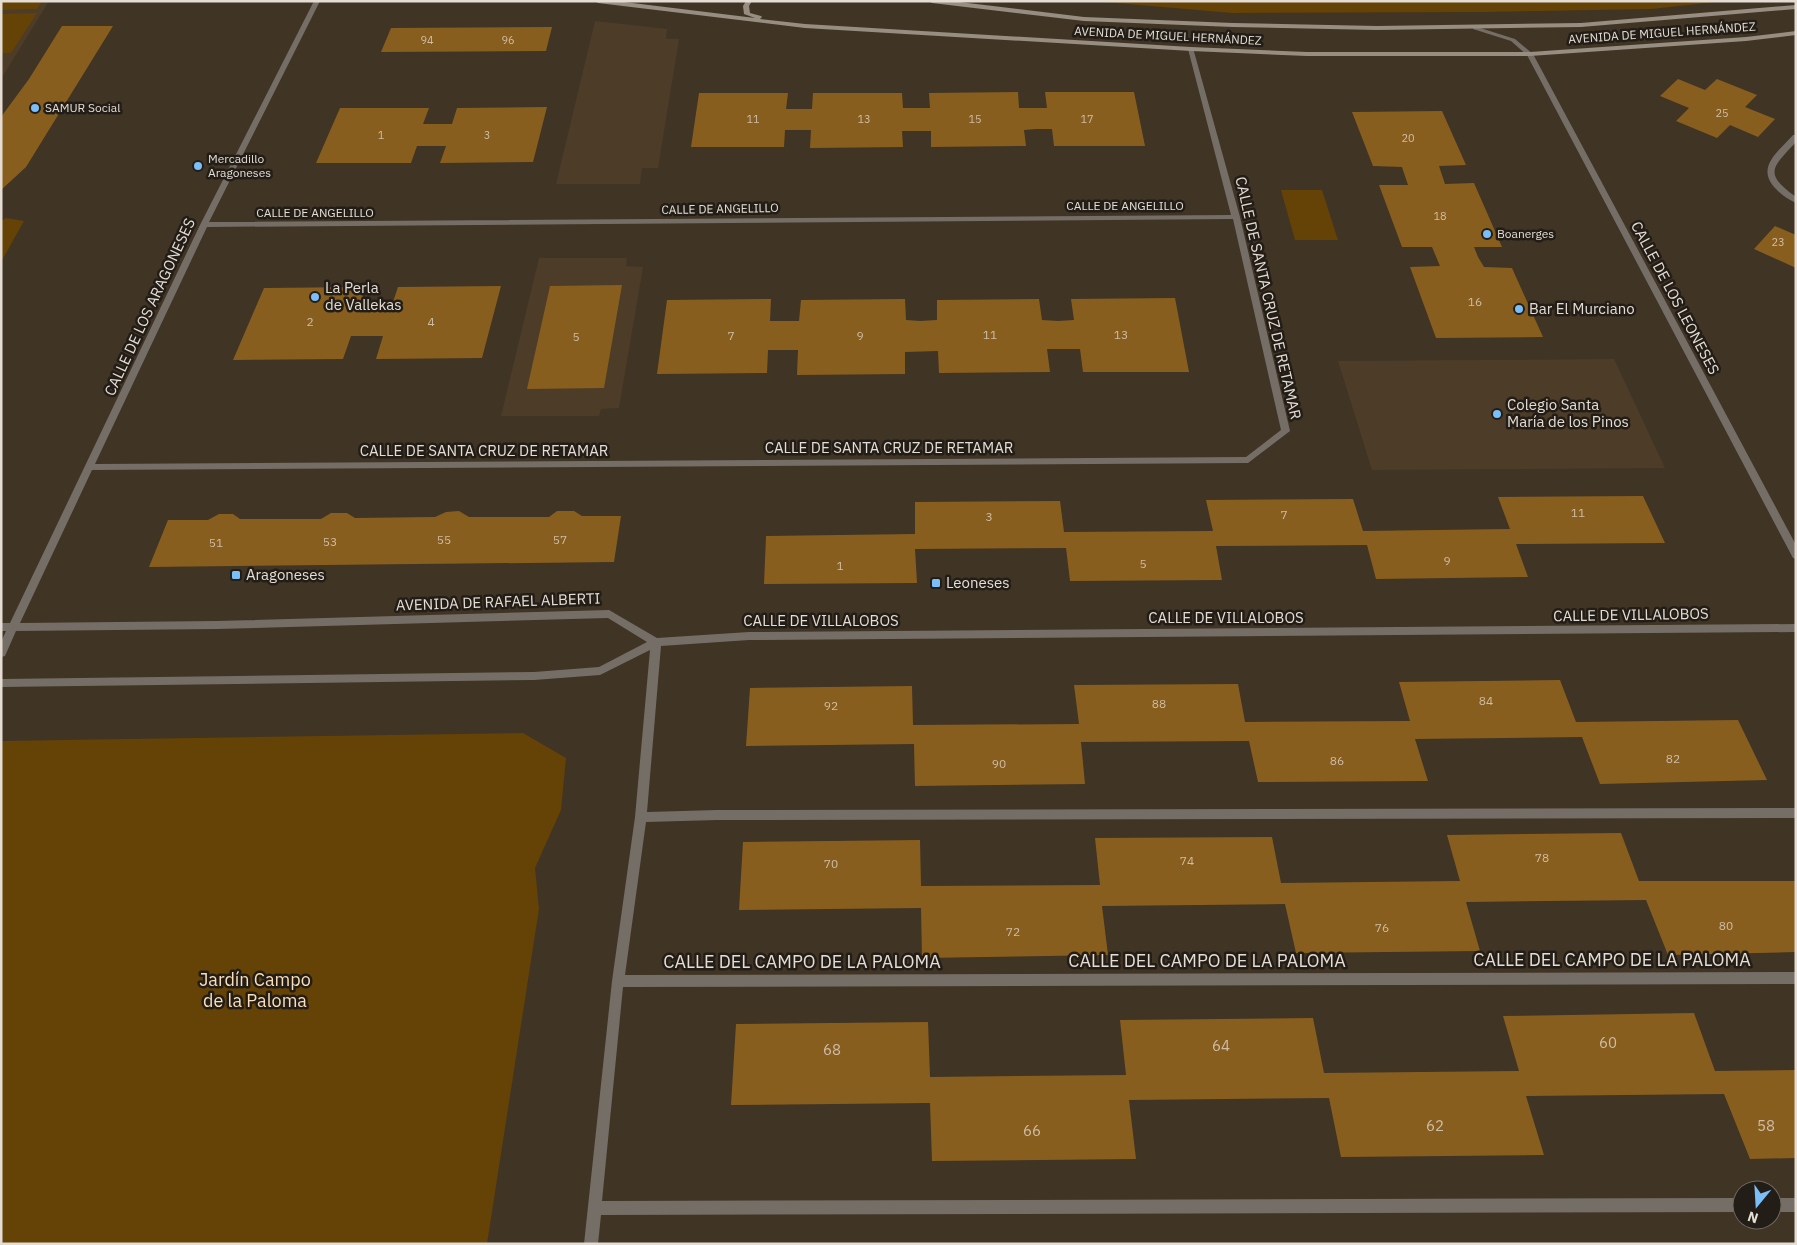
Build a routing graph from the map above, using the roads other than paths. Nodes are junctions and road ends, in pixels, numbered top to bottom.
1 (317, 1) edge
2 (598, 1) edge
3 (749, 1) edge
4 (932, 1) edge
5 (1796, 7) edge
6 (805, 26) junction
7 (1475, 28) junction
8 (1796, 33) edge
9 (1191, 49) junction
10 (1530, 54) junction
11 (1796, 137) edge
12 (1796, 201) edge
13 (1236, 217) junction
14 (204, 225) junction
15 (89, 467) junction
16 (1796, 555) edge
17 (1, 627) edge
18 (13, 627) junction
19 (1796, 628) edge
20 (656, 642) junction
21 (1, 653) edge
22 (1, 683) edge
23 (1796, 813) edge
24 (641, 817) junction
25 (1796, 978) edge
26 (618, 981) junction
27 (1732, 1205) edge
28 (1782, 1205) edge
29 (1796, 1205) edge
30 (594, 1208) junction
31 (591, 1244) edge

1 - 14 street, CALLE DE LOS ARAGONESES
2 - 6 street, AVENIDA DE MIGUEL HERNÁNDEZ
3 - 6 street, AVENIDA DE MIGUEL HERNÁNDEZ
4 - 7 street, AVENIDA DE MIGUEL HERNÁNDEZ
5 - 7 street, AVENIDA DE MIGUEL HERNÁNDEZ
6 - 9 street, AVENIDA DE MIGUEL HERNÁNDEZ
7 - 10 street, AVENIDA DE MIGUEL HERNÁNDEZ
8 - 10 street, AVENIDA DE MIGUEL HERNÁNDEZ
9 - 10 street, AVENIDA DE MIGUEL HERNÁNDEZ
9 - 13 street, CALLE DE SANTA CRUZ DE RETAMAR
10 - 16 street, CALLE DE LOS LEONESES
11 - 12 street
13 - 14 street, CALLE DE ANGELILLO
13 - 15 street, CALLE DE SANTA CRUZ DE RETAMAR
14 - 15 street, CALLE DE LOS ARAGONESES
15 - 18 street, CALLE DE LOS ARAGONESES
17 - 18 street, AVENIDA DE RAFAEL ALBERTI
18 - 20 street, AVENIDA DE RAFAEL ALBERTI
18 - 21 street, CALLE DE LOS ARAGONESES
19 - 20 street, CALLE DE VILLALOBOS
20 - 22 street
20 - 24 street
23 - 24 street
24 - 26 street
25 - 26 street, CALLE DEL CAMPO DE LA PALOMA
26 - 30 street
27 - 30 street
28 - 29 street
30 - 31 street

